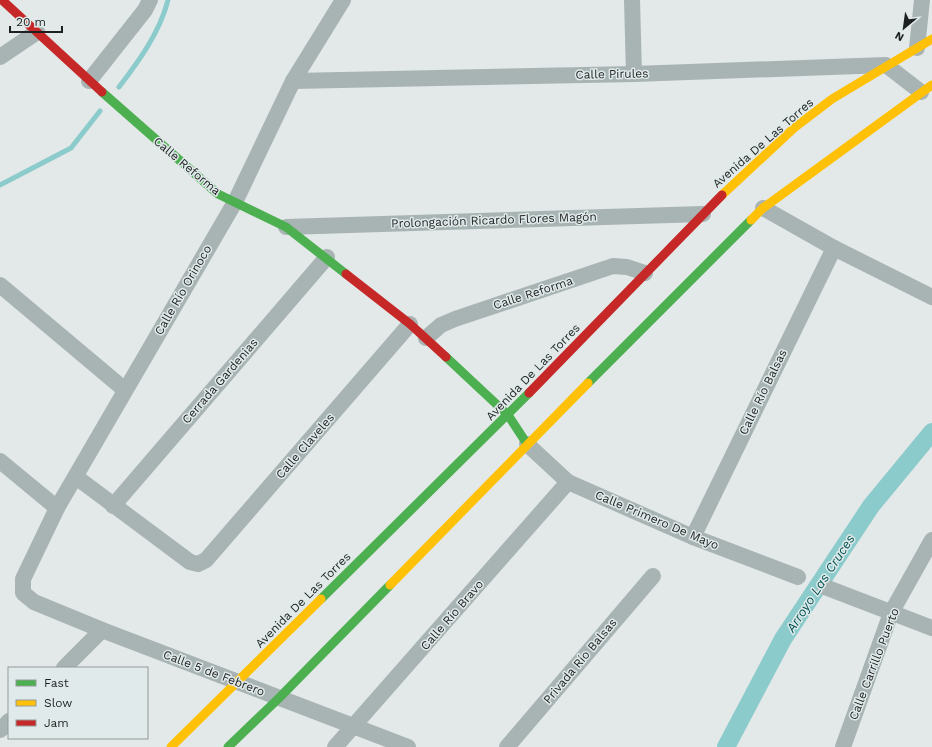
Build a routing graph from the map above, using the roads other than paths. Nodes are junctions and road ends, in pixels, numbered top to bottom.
1 (150, 0) edge
2 (343, 0) edge
3 (632, 0) edge
4 (922, 0) edge
5 (10, 3) edge
6 (37, 32) junction
7 (932, 39) edge
8 (917, 48) junction
9 (0, 57) edge
10 (886, 66) junction
11 (634, 74) junction
12 (89, 81) junction
13 (293, 81) junction
14 (927, 88) edge
15 (234, 202) junction
16 (763, 208) junction
17 (703, 214) junction
18 (286, 227) junction
19 (834, 248) junction
20 (327, 257) junction
21 (645, 273) junction
22 (0, 285) edge
23 (932, 297) edge
24 (410, 324) junction
25 (426, 338) junction
26 (125, 390) junction
27 (508, 415) junction
28 (527, 444) junction
29 (0, 461) edge
30 (76, 477) junction
31 (568, 482) junction
32 (114, 506) junction
33 (57, 508) junction
34 (693, 537) junction
35 (932, 540) edge
36 (653, 576) dead end
37 (798, 577) dead end
38 (23, 586) joint
39 (824, 587) dead end
40 (891, 613) junction
41 (932, 628) edge
42 (102, 630) junction
43 (65, 667) edge
44 (238, 682) junction
45 (279, 698) junction
46 (8, 722) edge
47 (353, 726) junction
48 (0, 730) edge
49 (170, 747) edge
50 (228, 747) edge
51 (335, 747) edge
52 (408, 747) edge
53 (507, 747) edge
54 (843, 747) edge

1 - 12 street
2 - 13 street, Calle Río Orinoco
3 - 11 street
4 - 8 street
5 - 6 main road, Calle Reforma
6 - 9 street
6 - 12 main road, Calle Reforma
7 - 8 main road, Avenida De Las Torres
8 - 10 main road, Avenida De Las Torres
10 - 11 street, Calle Pirules
10 - 14 street
10 - 17 main road, Avenida De Las Torres
11 - 13 street, Calle Pirules
12 - 15 main road, Calle Reforma
13 - 15 street, Calle Río Orinoco
14 - 16 main road
15 - 18 main road, Calle Reforma
15 - 26 street, Calle Río Orinoco
16 - 19 street
16 - 28 main road
17 - 18 street, Prolongación Ricardo Flores Magón
17 - 21 main road, Avenida De Las Torres
18 - 20 main road, Calle Reforma
19 - 23 street
19 - 34 street, Calle Río Balsas
20 - 24 main road, Calle Reforma
20 - 32 street, Cerrada Gardenias
21 - 25 street, Calle Reforma
21 - 27 main road, Avenida De Las Torres
22 - 26 street
24 - 25 main road, Calle Reforma
24 - 32 street, Calle Claveles
25 - 27 main road, Calle Reforma
26 - 30 street, Calle Río Orinoco
27 - 28 main road, Calle Reforma
27 - 44 main road, Avenida De Las Torres
28 - 31 street, Calle Primero De Mayo
28 - 45 main road
29 - 33 street
30 - 32 street
30 - 33 street, Calle Río Orinoco
31 - 34 street, Calle Primero De Mayo
31 - 47 street, Calle Río Bravo
33 - 38 street, Calle Río Orinoco
34 - 37 street, Calle Primero De Mayo
35 - 40 street, Calle Carrillo Puerto
36 - 53 street, Privada Río Balsas
38 - 42 street, Calle 5 de Febrero
39 - 40 street
40 - 41 street
40 - 54 street, Calle Carrillo Puerto
42 - 43 street
42 - 44 street, Calle 5 de Febrero
44 - 45 street, Calle 5 de Febrero
44 - 49 main road, Avenida De Las Torres
45 - 47 street, Calle 5 de Febrero
45 - 50 main road
46 - 48 street
47 - 51 street, Calle Río Bravo
47 - 52 street, Calle 5 de Febrero

